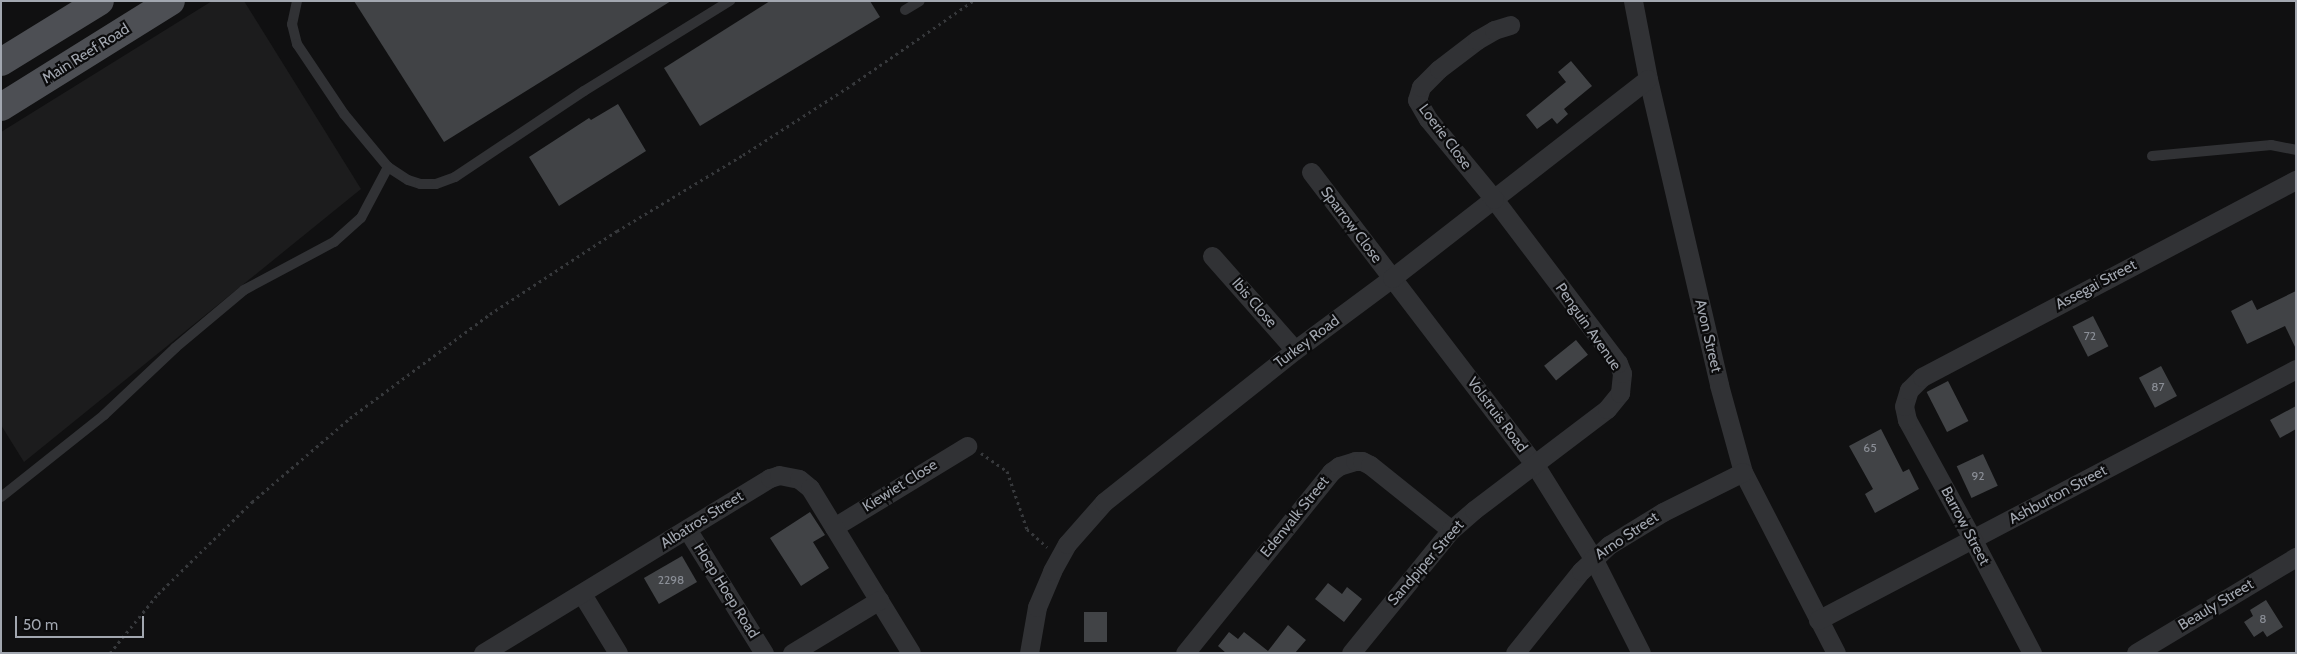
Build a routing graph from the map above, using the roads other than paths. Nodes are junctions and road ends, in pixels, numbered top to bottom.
1 (100, 1) edge
2 (171, 1) edge
3 (297, 1) edge
4 (730, 1) edge
5 (920, 1) edge
6 (1633, 1) edge
7 (905, 10) dead end
8 (1510, 24) dead end
9 (1, 62) edge
10 (1648, 79) junction
11 (1, 107) edge
12 (2296, 150) edge
13 (2152, 156) dead end
14 (388, 167) junction
15 (1310, 172) dead end
16 (2296, 180) edge
17 (1494, 200) junction
18 (1212, 256) dead end
19 (1392, 278) junction
20 (1295, 350) junction
21 (2296, 369) edge
22 (1905, 398) joint
23 (967, 446) road end
24 (1535, 465) junction
25 (1743, 472) junction
26 (1, 497) edge
27 (834, 527) junction
28 (687, 529) junction
29 (1451, 530) junction
30 (1974, 540) junction
31 (2296, 557) edge
32 (1593, 558) junction
33 (582, 594) junction
34 (879, 600) junction
35 (1818, 620) junction
36 (483, 653) edge
37 (618, 653) edge
38 (764, 653) edge
39 (792, 653) edge
40 (912, 653) edge
41 (1029, 653) edge
42 (1185, 653) edge
43 (1351, 653) edge
44 (1515, 653) edge
45 (1641, 653) edge
46 (1836, 653) edge
47 (2032, 653) edge
48 (2136, 653) edge

1 - 9 main road
2 - 11 main road, Main Reef Road
3 - 14 lane
4 - 14 lane
5 - 7 lane
6 - 10 street, Avon Street
8 - 17 street, Loerie Close
10 - 17 street, Turkey Road
10 - 25 street, Avon Street
12 - 13 lane
14 - 26 lane
15 - 19 street, Sparrow Close
16 - 22 street, Assegai Street
17 - 19 street, Turkey Road
17 - 24 street, Penguin Avenue
18 - 20 street, Ibis Close
19 - 20 street, Turkey Road
19 - 24 street, Volstruis Road
20 - 41 street, Turkey Road
21 - 30 street, Ashburton Street
22 - 30 street, Barrow Street
23 - 27 street, Kiewiet Close
24 - 29 street, Sandpiper Street
24 - 32 street, Volstruis Road
25 - 32 street, Arno Street
25 - 35 street, Avon Street
27 - 28 street, Albatros Street
27 - 34 street, Albatros Street
28 - 33 street, Albatros Street
28 - 38 street, Hoep Hoep Road
29 - 42 street, Edenvalk Street
29 - 43 street, Sandpiper Street
30 - 35 street, Ashburton Street
30 - 47 street, Barrow Street
31 - 48 street, Beauly Street
32 - 44 street, Arno Street
32 - 45 street, Volstruis Road
33 - 36 street, Albatros Street
33 - 37 street
34 - 39 street
34 - 40 street, Albatros Street
35 - 46 street, Avon Street

